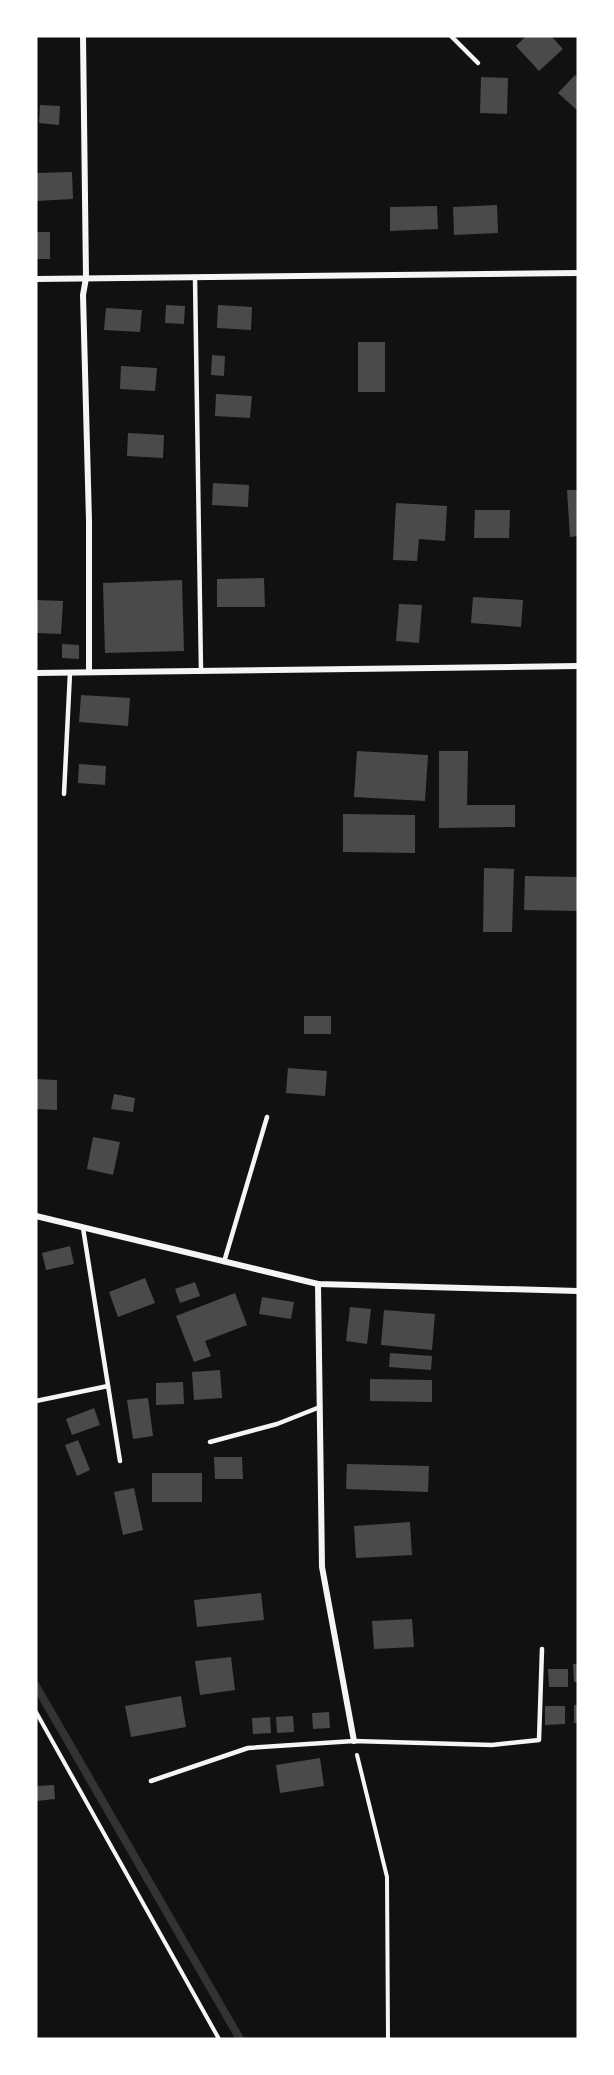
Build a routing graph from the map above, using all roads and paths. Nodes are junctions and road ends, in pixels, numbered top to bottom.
1 (83, 36) edge
2 (451, 36) edge
3 (478, 63) dead end
4 (578, 273) edge
5 (195, 277) junction
6 (86, 278) junction
7 (36, 279) edge
8 (578, 666) edge
9 (201, 671) junction
10 (89, 672) junction
11 (36, 673) edge
12 (70, 673) junction
13 (64, 794) dead end
14 (267, 1117) dead end
15 (36, 1216) edge
16 (83, 1227) junction
17 (224, 1262) junction
18 (318, 1284) junction
19 (578, 1291) edge
20 (108, 1386) junction
21 (36, 1401) edge
22 (320, 1407) junction
23 (210, 1442) dead end
24 (120, 1461) dead end
25 (542, 1649) dead end
26 (36, 1712) edge
27 (354, 1741) junction
28 (151, 1781) dead end
29 (219, 2039) edge
30 (387, 2039) edge

1 - 6 street
2 - 3 lane
4 - 5 street
5 - 6 street
5 - 9 lane
6 - 7 street
6 - 10 street
8 - 9 street
9 - 10 street
10 - 12 street
11 - 12 street
12 - 13 lane
14 - 17 lane
15 - 16 street
16 - 17 street
16 - 20 lane
17 - 18 street
18 - 19 street
18 - 22 street
20 - 21 lane
20 - 24 lane
22 - 23 lane
22 - 27 street
25 - 27 lane
26 - 29 path
27 - 28 lane
27 - 30 path

